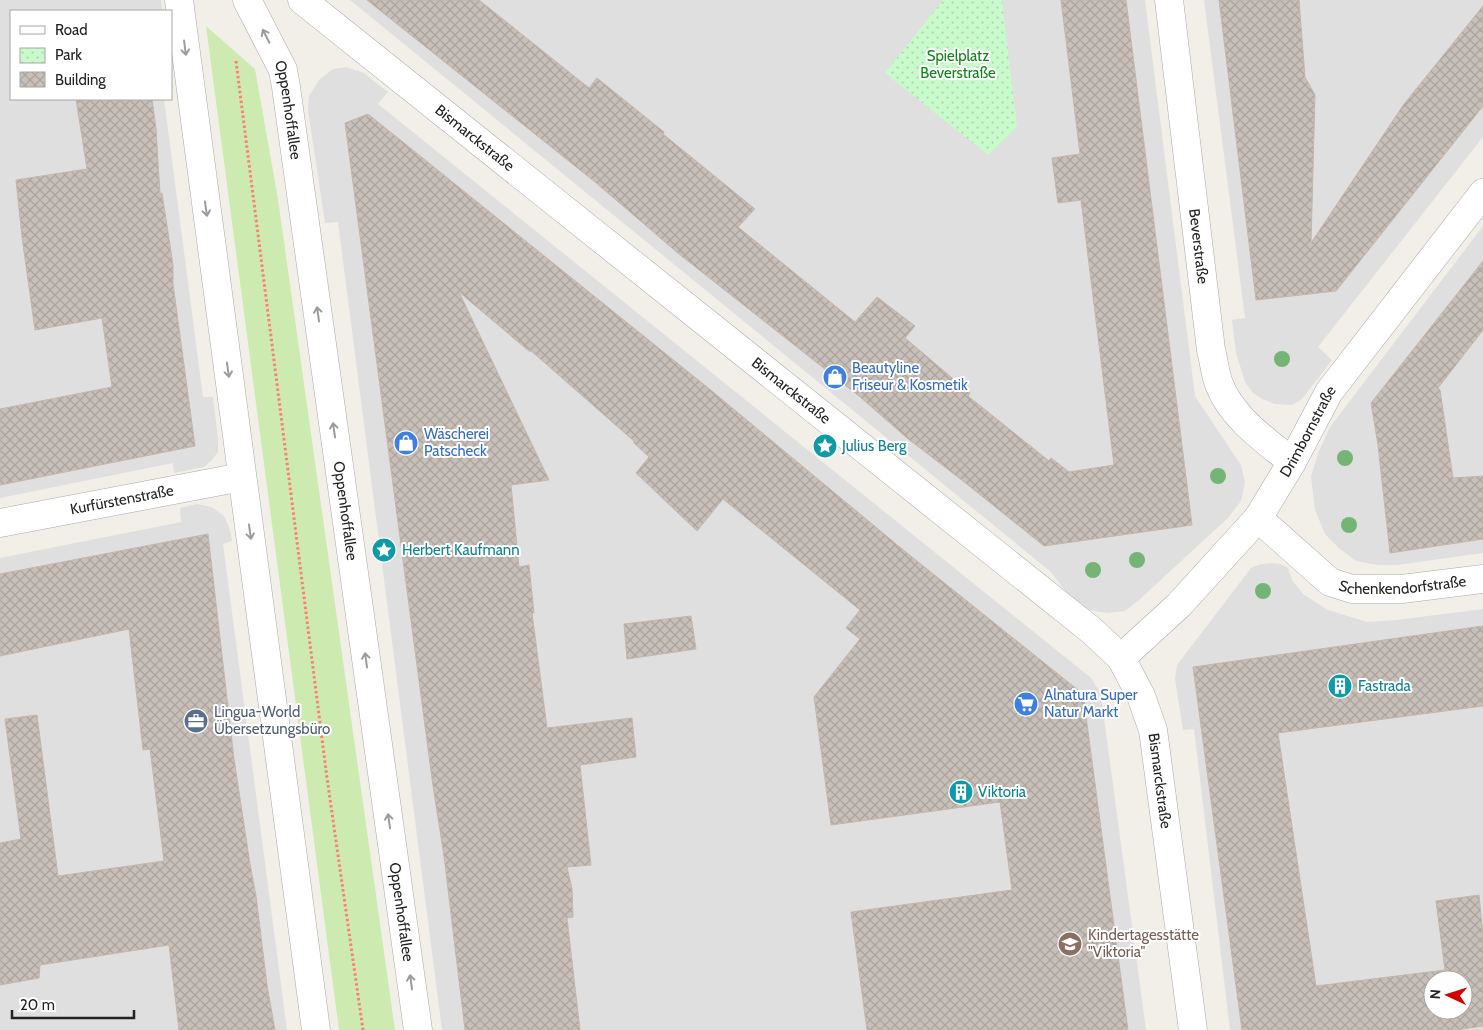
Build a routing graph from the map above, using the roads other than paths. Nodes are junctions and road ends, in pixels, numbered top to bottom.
1 (178, 0) edge
2 (247, 0) edge
3 (302, 0) edge
4 (1168, 0) edge
5 (1483, 193) edge
6 (1292, 462) junction
7 (242, 477) junction
8 (1258, 518) junction
9 (0, 523) edge
10 (1483, 579) edge
11 (1121, 658) junction
12 (316, 1030) edge
13 (418, 1030) edge
14 (1193, 1030) edge

1 -> 7 street
13 -> 2 street, Oppenhoffallee
3 - 11 street, Bismarckstraße
4 - 6 street, Beverstraße
5 - 6 street, Drimbornstraße
6 - 8 street, Drimbornstraße
7 - 9 street, Kurfürstenstraße
7 -> 12 street
8 - 10 street, Schenkendorfstraße
8 - 11 street, Drimbornstraße
11 - 14 street, Bismarckstraße

